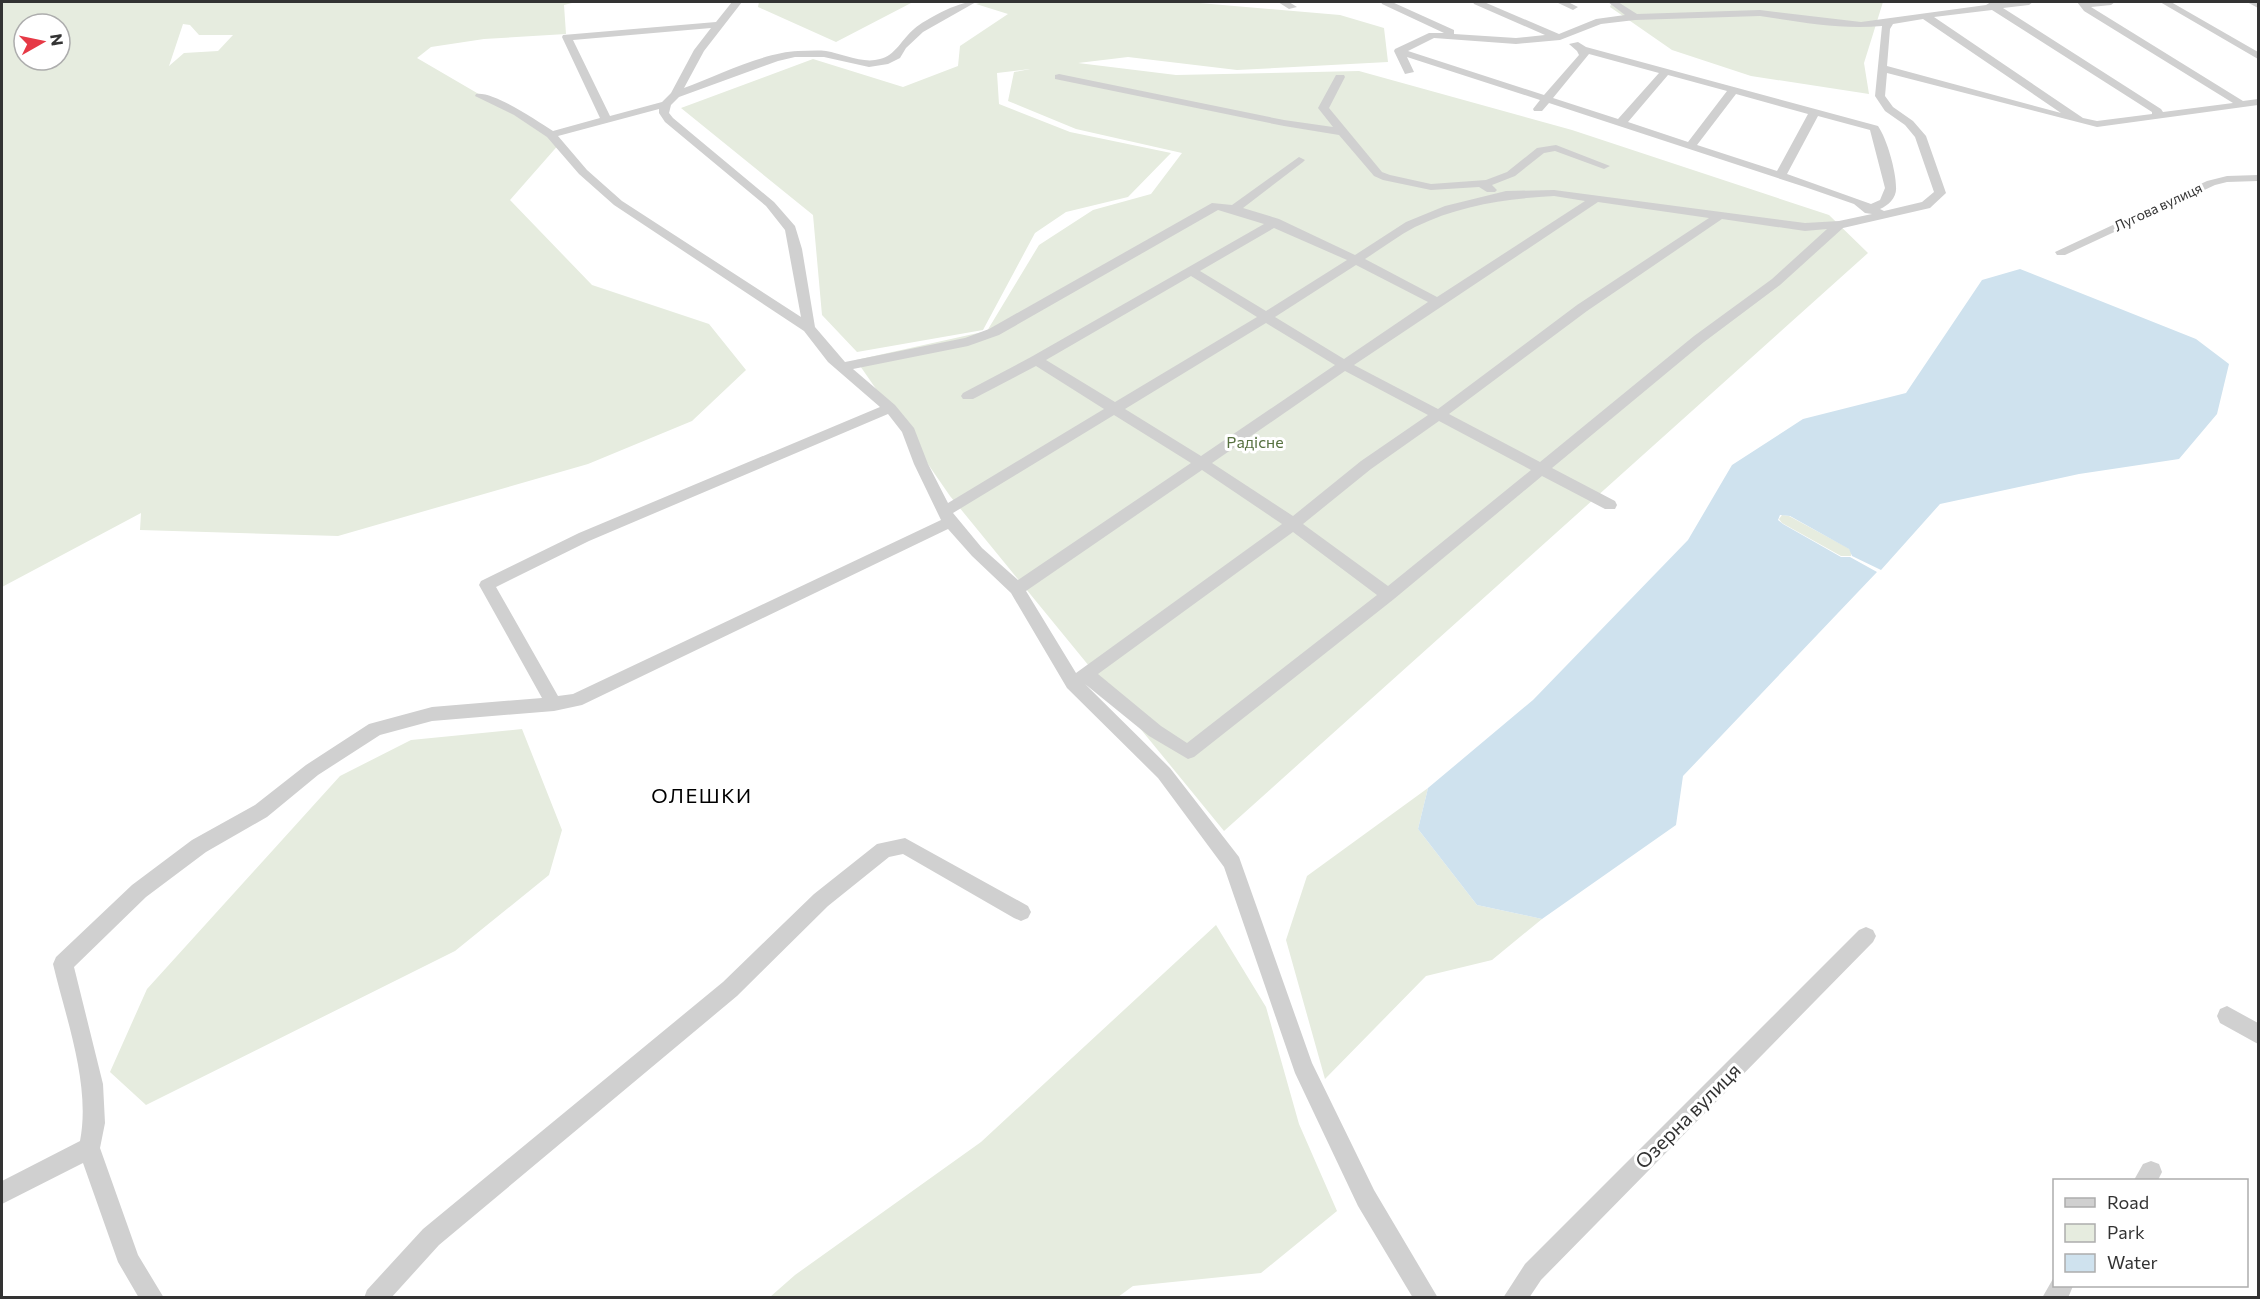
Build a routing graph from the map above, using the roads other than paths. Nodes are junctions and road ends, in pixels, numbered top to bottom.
1 (737, 2) edge
2 (970, 2) edge
3 (1384, 2) edge
4 (1477, 2) edge
5 (1561, 2) edge
6 (1612, 2) edge
7 (1982, 2) edge
8 (2029, 2) edge
9 (2112, 2) edge
10 (2165, 2) edge
11 (2252, 2) edge
12 (2083, 3) edge
13 (2259, 5) edge
14 (1994, 6) junction
15 (1573, 7) dead end
16 (1925, 16) junction
17 (1635, 17) junction
18 (1890, 22) junction
19 (717, 25) junction
20 (1558, 37) junction
21 (1462, 38) junction
22 (1582, 49) junction
23 (1399, 51) junction
24 (2259, 56) edge
25 (1882, 68) junction
26 (1408, 72) dead end
27 (1664, 73) junction
28 (1059, 77) dead end
29 (1340, 77) dead end
30 (1733, 90) junction
31 (675, 95) junction
32 (480, 96) dead end
33 (1546, 99) junction
34 (2259, 102) edge
35 (666, 104) junction
36 (2240, 105) junction
37 (1538, 109) dead end
38 (1815, 111) junction
39 (2158, 116) junction
40 (607, 120) junction
41 (2080, 121) junction
42 (1621, 123) junction
43 (1343, 132) junction
44 (551, 135) junction
45 (1690, 147) junction
46 (1299, 160) dead end
47 (1604, 166) dead end
48 (1778, 175) junction
49 (2259, 178) edge
50 (1488, 183) junction
51 (1506, 195) junction
52 (1597, 198) junction
53 (1234, 209) junction
54 (1869, 210) junction
55 (1883, 215) junction
56 (1719, 216) junction
57 (1275, 222) junction
58 (1839, 225) junction
59 (2061, 252) dead end
60 (1356, 260) junction
61 (1190, 270) junction
62 (1437, 302) junction
63 (1266, 317) junction
64 (809, 328) junction
65 (1036, 360) junction
66 (1346, 366) junction
67 (842, 368) junction
68 (968, 396) dead end
69 (890, 408) junction
70 (1113, 409) junction
71 (1440, 414) junction
72 (1202, 463) junction
73 (1542, 468) junction
74 (1610, 505) dead end
75 (947, 517) junction
76 (1293, 524) junction
77 (1017, 589) junction
78 (1388, 596) junction
79 (1079, 679) junction
80 (554, 704) junction
81 (1021, 912) dead end
82 (1866, 936) dead end
83 (2227, 1016) dead end
84 (2259, 1034) edge
85 (89, 1148) junction
86 (2, 1193) edge
87 (153, 1298) edge
88 (375, 1298) edge
89 (1427, 1298) edge
90 (1514, 1298) edge

1 - 19 street
2 - 31 street
3 - 21 street
4 - 20 street
5 - 15 street
6 - 17 street
7 - 14 street
8 - 14 street
9 - 12 street
10 - 24 street
11 - 13 street
12 - 36 street
14 - 16 street
14 - 39 street
16 - 18 street
16 - 41 street
17 - 18 street
17 - 20 street
18 - 25 street
19 - 31 street
19 - 40 street
20 - 21 street
20 - 22 street
21 - 23 street
22 - 27 street
22 - 33 street
23 - 26 street
23 - 33 street
25 - 41 street
25 - 55 street
27 - 30 street
27 - 42 street
28 - 43 street
29 - 43 street
30 - 38 street
30 - 45 street
31 - 35 street
32 - 44 street
33 - 37 street
33 - 42 street
34 - 36 street
35 - 40 street
35 - 64 street
36 - 39 street
38 - 48 street
38 - 54 street
39 - 41 street
40 - 44 street
42 - 45 street
43 - 50 street
44 - 64 street
45 - 48 street
46 - 53 street
47 - 50 street
48 - 54 street
49 - 59 street, Лугова вулиця
50 - 51 street
51 - 52 street
51 - 60 street
52 - 56 street
52 - 62 street
53 - 57 street
53 - 67 street
54 - 55 street
55 - 58 street
56 - 58 street
56 - 71 street
57 - 60 street
57 - 61 street
58 - 73 street
60 - 62 street
60 - 63 street
61 - 63 street
61 - 65 street
62 - 66 street
63 - 66 street
63 - 70 street
64 - 67 street
65 - 68 street
65 - 70 street
66 - 71 street
66 - 72 street
67 - 69 street
69 - 75 street
69 - 80 street
70 - 72 street
70 - 75 street
71 - 73 street
71 - 76 street
72 - 76 street
72 - 77 street
73 - 74 street
73 - 78 street
75 - 77 street
75 - 80 street
76 - 78 street
76 - 79 street
77 - 79 street
78 - 79 street
79 - 89 street
80 - 85 street
81 - 88 street
82 - 90 street, Озерна вулиця
83 - 84 street
85 - 86 street
85 - 87 street

